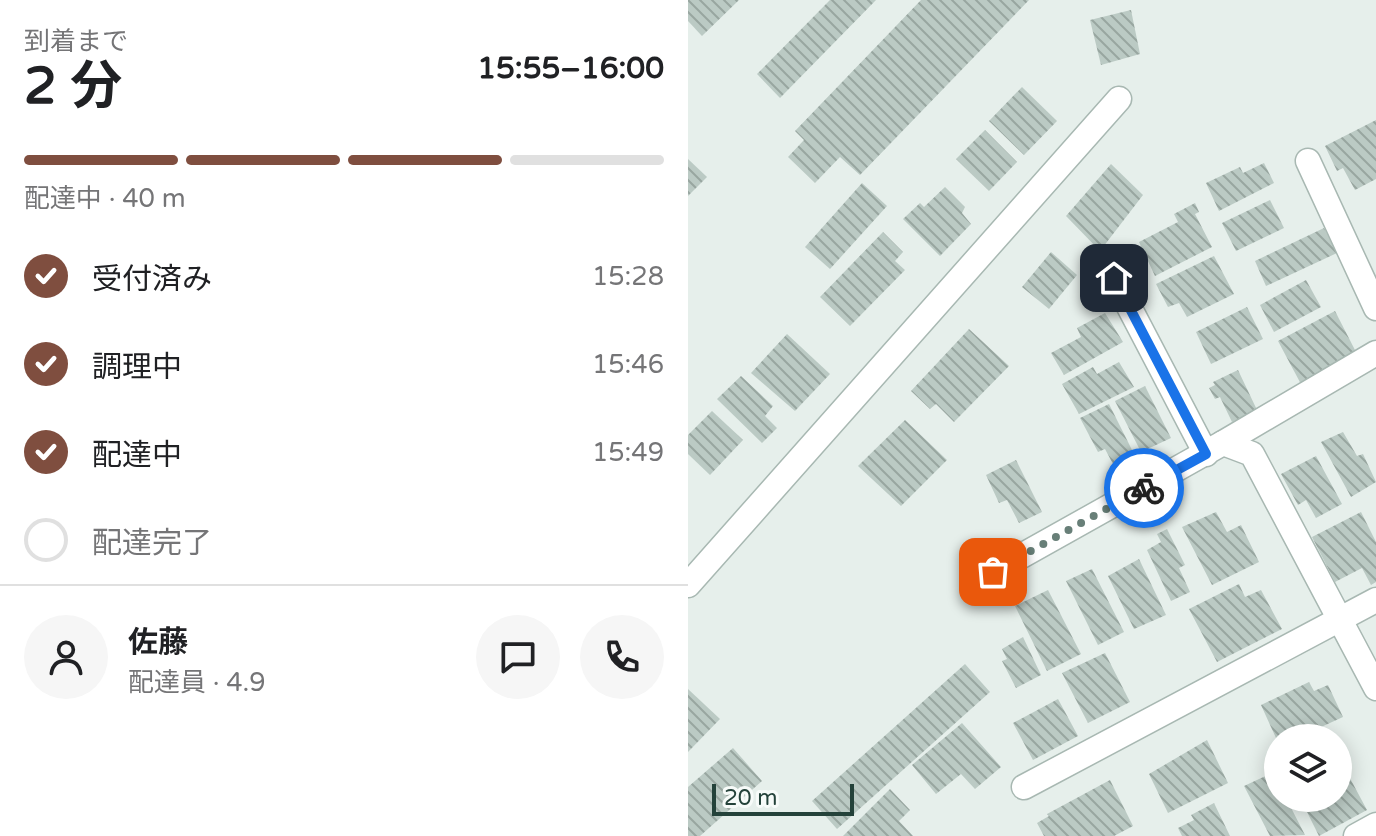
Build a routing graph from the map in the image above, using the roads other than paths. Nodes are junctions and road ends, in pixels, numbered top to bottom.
1 (1119, 99) dead end
2 (1308, 161) dead end
3 (1114, 278) dead end
4 (1376, 308) edge
5 (1376, 353) edge
6 (1215, 448) junction
7 (993, 572) dead end
8 (688, 585) edge
9 (1376, 600) edge
10 (1340, 619) junction
11 (1376, 688) edge
12 (1024, 787) dead end
13 (1376, 825) edge
14 (1356, 836) edge

1 - 8 street
2 - 4 street
3 - 6 street
5 - 6 street
6 - 7 street
6 - 10 street
9 - 10 street
10 - 11 street
10 - 12 street
13 - 14 street

